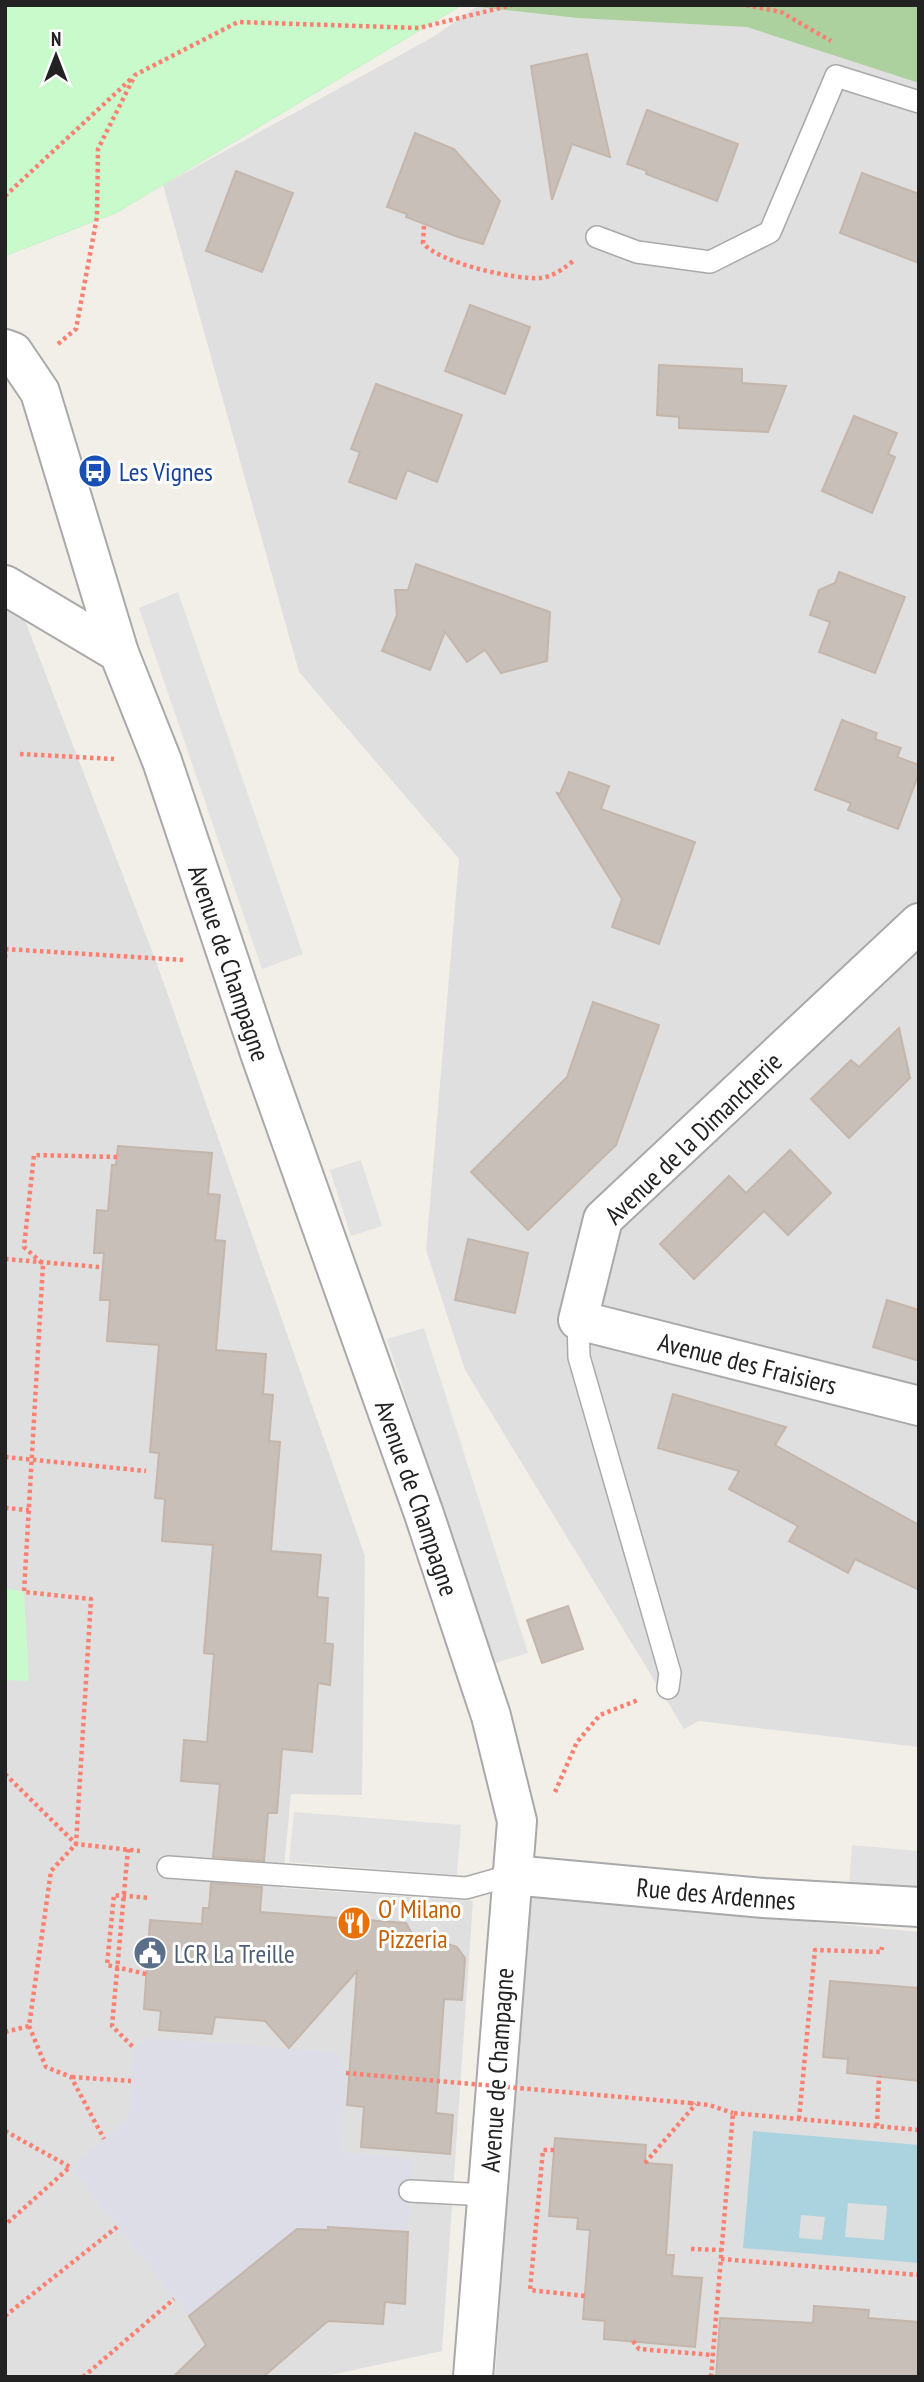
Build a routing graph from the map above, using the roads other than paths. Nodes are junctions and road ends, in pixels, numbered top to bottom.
1 (919, 102) edge
2 (597, 237) road end
3 (15, 360) edge
4 (5, 585) edge
5 (119, 653) junction
6 (919, 923) edge
7 (578, 1320) junction
8 (919, 1406) edge
9 (668, 1688) dead end
10 (168, 1867) road end
11 (512, 1875) junction
12 (901, 1905) edge
13 (410, 2191) dead end
14 (487, 2195) junction
15 (473, 2377) edge

1 - 2 lane
3 - 5 street, Avenue de Champagne
4 - 5 street
5 - 11 street, Avenue de Champagne
6 - 7 street, Avenue de la Dimancherie
7 - 8 street, Avenue des Fraisiers
7 - 9 lane, Avenue de la Dimancherie
10 - 11 lane
11 - 12 street, Rue des Ardennes
11 - 14 street, Avenue de Champagne
13 - 14 lane
14 - 15 street, Avenue de Champagne

